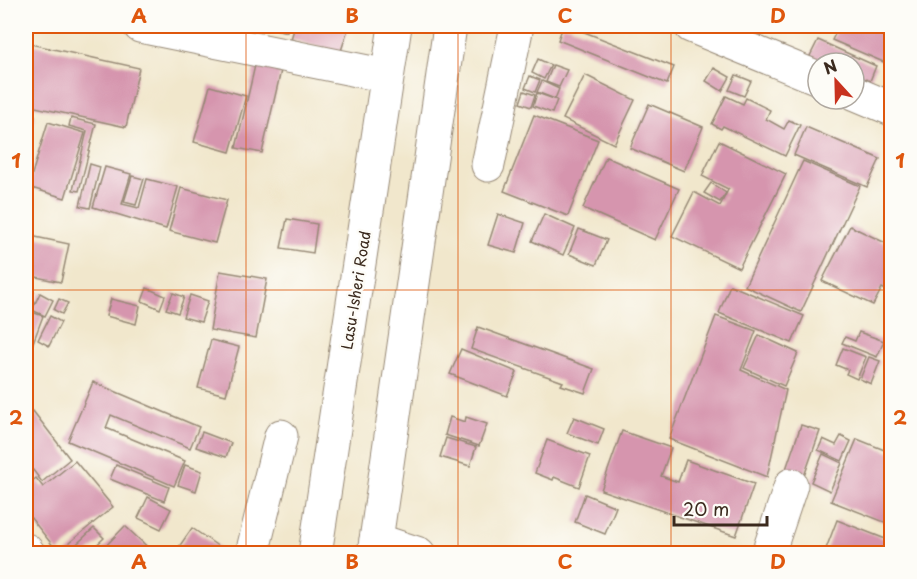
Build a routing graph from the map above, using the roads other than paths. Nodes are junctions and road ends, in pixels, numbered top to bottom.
1 (140, 26) edge
2 (395, 26) edge
3 (450, 26) edge
4 (518, 26) edge
5 (692, 26) edge
6 (806, 73) edge
7 (387, 76) junction
8 (866, 98) edge
9 (891, 109) edge
10 (488, 165) dead end
11 (281, 436) dead end
12 (791, 485) dead end
13 (375, 547) edge
14 (26, 550) edge
15 (29, 554) edge
16 (252, 554) edge
17 (315, 554) edge
18 (419, 554) edge
19 (768, 554) edge

1 - 7 main road
2 - 7 main road, Lasu-Isheri Road
3 - 13 main road
4 - 10 main road
5 - 6 main road
7 - 17 main road, Lasu-Isheri Road
8 - 9 main road
11 - 16 main road
12 - 19 main road
13 - 18 main road
14 - 15 main road

